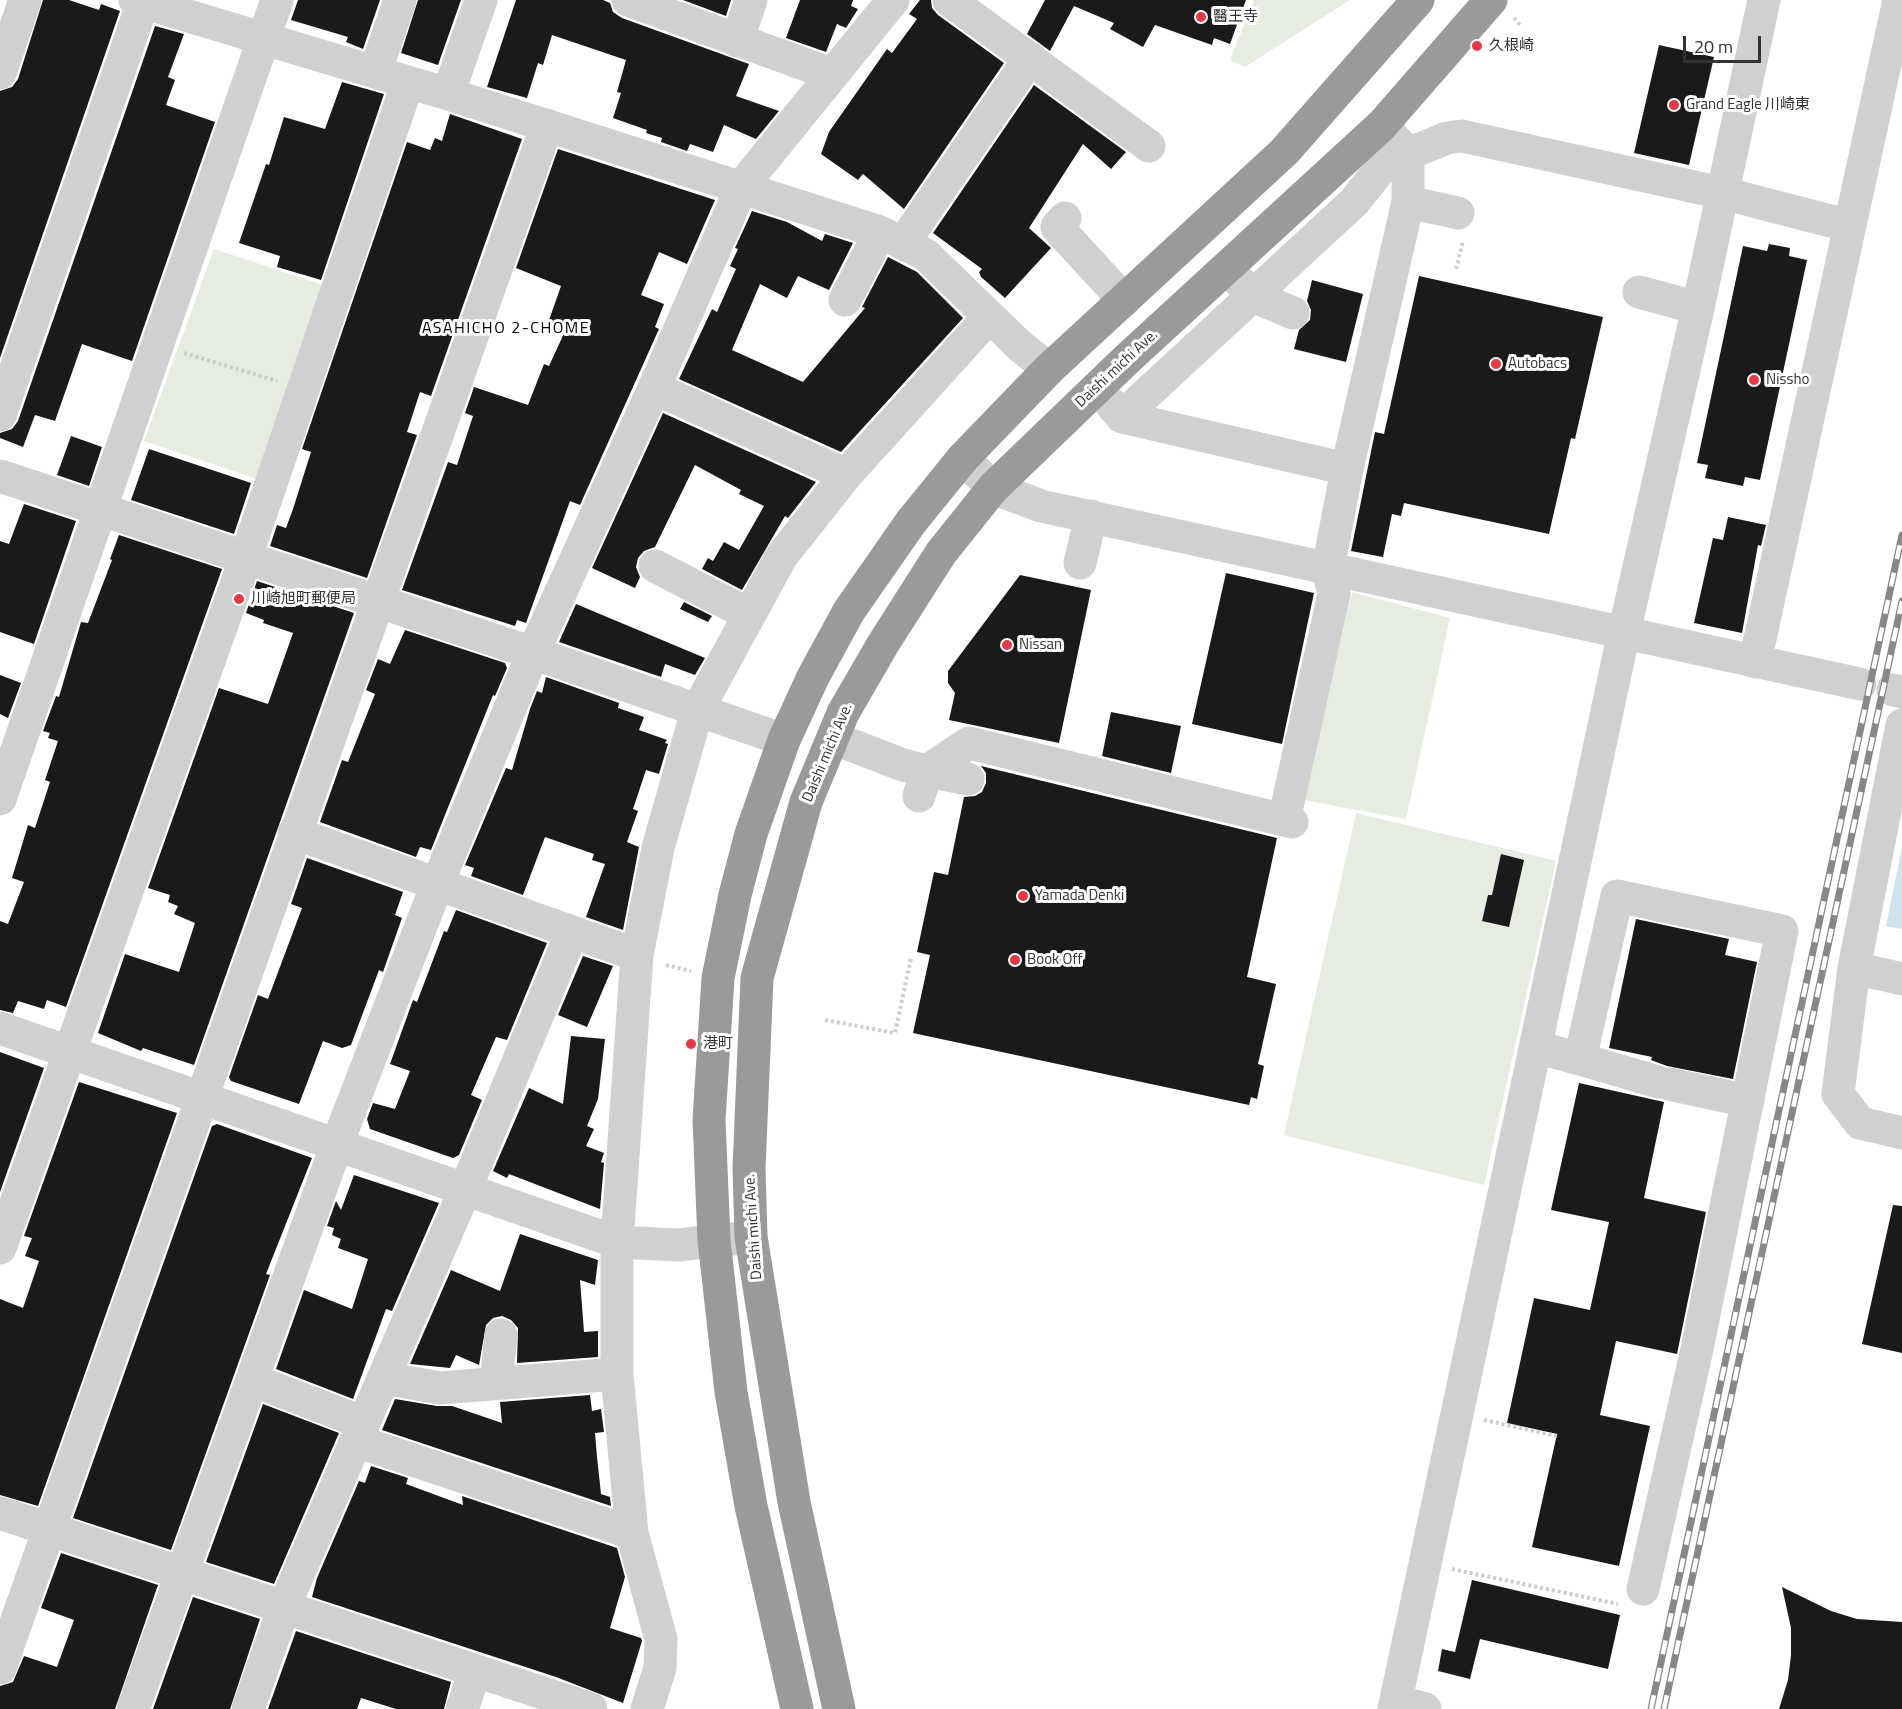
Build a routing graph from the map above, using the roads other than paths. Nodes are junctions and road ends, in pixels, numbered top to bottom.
1 (25, 0) edge
2 (277, 0) edge
3 (400, 0) edge
4 (481, 0) edge
5 (628, 0) edge
6 (751, 0) edge
7 (893, 0) edge
8 (948, 0) edge
9 (1418, 0) edge
10 (1491, 0) edge
11 (1764, 0) edge
12 (1899, 0) edge
13 (139, 1) edge
14 (264, 37) junction
15 (737, 40) junction
16 (1030, 58) junction
17 (375, 72) junction
18 (0, 73) edge
19 (831, 74) junction
20 (408, 82) junction
21 (448, 94) junction
22 (547, 125) junction
23 (1382, 125) junction
24 (1149, 146) dead end
25 (1399, 156) junction
26 (742, 186) junction
27 (1722, 193) junction
28 (1408, 202) junction
29 (1458, 213) dead end
30 (1065, 218) dead end
31 (1850, 226) junction
32 (892, 237) junction
33 (1227, 268) junction
34 (1639, 292) dead end
35 (1253, 296) junction
36 (845, 300) dead end
37 (1124, 300) junction
38 (1698, 308) junction
39 (1293, 313) dead end
40 (989, 317) junction
41 (1049, 369) junction
42 (654, 388) junction
43 (1097, 388) junction
44 (1128, 411) dead end
45 (0, 415) edge
46 (963, 458) junction
47 (1347, 469) junction
48 (846, 475) junction
49 (0, 476) edge
50 (993, 488) junction
51 (100, 509) junction
52 (1091, 516) junction
53 (246, 557) junction
54 (1080, 563) dead end
55 (655, 566) dead end
56 (1328, 569) junction
57 (377, 600) junction
58 (748, 614) junction
59 (1624, 633) junction
60 (533, 653) junction
61 (1755, 662) junction
62 (1860, 684) dead end
63 (697, 711) junction
64 (1902, 725) edge
65 (833, 738) junction
66 (784, 740) junction
67 (968, 779) dead end
68 (923, 783) junction
69 (0, 800) edge
70 (294, 833) junction
71 (438, 882) junction
72 (572, 932) junction
73 (637, 955) junction
74 (1854, 968) junction
75 (1902, 979) edge
76 (0, 1028) edge
77 (1536, 1047) junction
78 (70, 1052) junction
79 (1580, 1059) junction
80 (201, 1096) junction
81 (1748, 1101) junction
82 (1902, 1133) edge
83 (337, 1144) junction
84 (465, 1190) junction
85 (751, 1237) junction
86 (714, 1239) junction
87 (617, 1242) junction
88 (0, 1248) edge
89 (501, 1335) dead end
90 (617, 1374) junction
91 (383, 1378) junction
92 (252, 1380) junction
93 (496, 1383) junction
94 (360, 1432) junction
95 (0, 1513) edge
96 (49, 1530) junction
97 (632, 1533) junction
98 (182, 1574) junction
99 (1636, 1598) road end
100 (284, 1607) junction
101 (0, 1668) edge
102 (475, 1672) junction
103 (1405, 1706) edge
104 (133, 1709) edge
105 (248, 1709) edge
106 (462, 1709) edge
107 (591, 1709) edge
108 (647, 1709) edge
109 (797, 1709) edge
110 (839, 1709) edge

1 - 18 street
2 - 14 street
3 - 17 street
4 - 21 street
5 - 15 street
6 - 15 street
7 - 19 street
8 - 16 street
9 - 37 highway
10 - 23 highway, Daishi michi Ave.
11 - 27 street
12 - 31 street
13 - 14 street
13 - 45 street
14 - 17 street
14 - 51 street
15 - 19 street
16 - 24 street
16 - 32 street
17 - 20 street
19 - 26 street
20 - 21 street
20 - 53 street
21 - 22 street
22 - 26 street
22 - 57 street
23 - 25 street
23 - 33 highway, Daishi michi Ave.
25 - 27 street
25 - 28 street
25 - 35 street
26 - 32 street
26 - 42 street
27 - 31 street
27 - 38 street
28 - 29 street
28 - 47 street
30 - 37 street
31 - 61 street
32 - 36 street
32 - 40 street
33 - 35 street
33 - 43 highway, Daishi michi Ave.
34 - 38 street
35 - 39 street
35 - 44 street
37 - 41 highway
38 - 59 street
40 - 41 street
40 - 48 street
41 - 46 highway
42 - 48 street
42 - 60 street
43 - 47 street
43 - 50 highway, Daishi michi Ave.
46 - 50 street
46 - 66 highway
47 - 56 street
48 - 58 street
49 - 51 street
50 - 52 street
50 - 65 highway, Daishi michi Ave.
51 - 53 street
51 - 69 street
52 - 54 street
52 - 56 street
53 - 57 street
53 - 78 street
55 - 58 street
56 - 59 street
56 - 68 street
57 - 60 street
57 - 70 street
58 - 63 street
59 - 61 street
59 - 77 street
60 - 63 street
60 - 71 street
61 - 62 street
63 - 66 street
63 - 73 street
64 - 74 street
65 - 68 street
65 - 85 highway, Daishi michi Ave.
66 - 86 highway
67 - 68 street
70 - 71 street
70 - 80 street
71 - 72 street
71 - 83 street
72 - 73 street
72 - 84 street
73 - 87 street
74 - 75 street
74 - 82 street
76 - 78 street
77 - 79 street
77 - 103 street
78 - 80 street
78 - 88 street
79 - 81 street
79 - 81 street
80 - 83 street
80 - 96 street
81 - 99 street
83 - 84 street
83 - 92 street
84 - 87 street
84 - 91 street
85 - 86 street
85 - 110 highway, Daishi michi Ave.
86 - 87 street
86 - 109 highway
87 - 90 street
89 - 93 street
90 - 93 street
90 - 97 street
91 - 93 street
91 - 94 street
92 - 94 street
92 - 98 street
94 - 97 street
94 - 100 street
95 - 96 street
96 - 98 street
96 - 101 street
97 - 108 street
98 - 100 street
98 - 104 street
100 - 102 street
100 - 105 street
102 - 106 street
102 - 107 street

